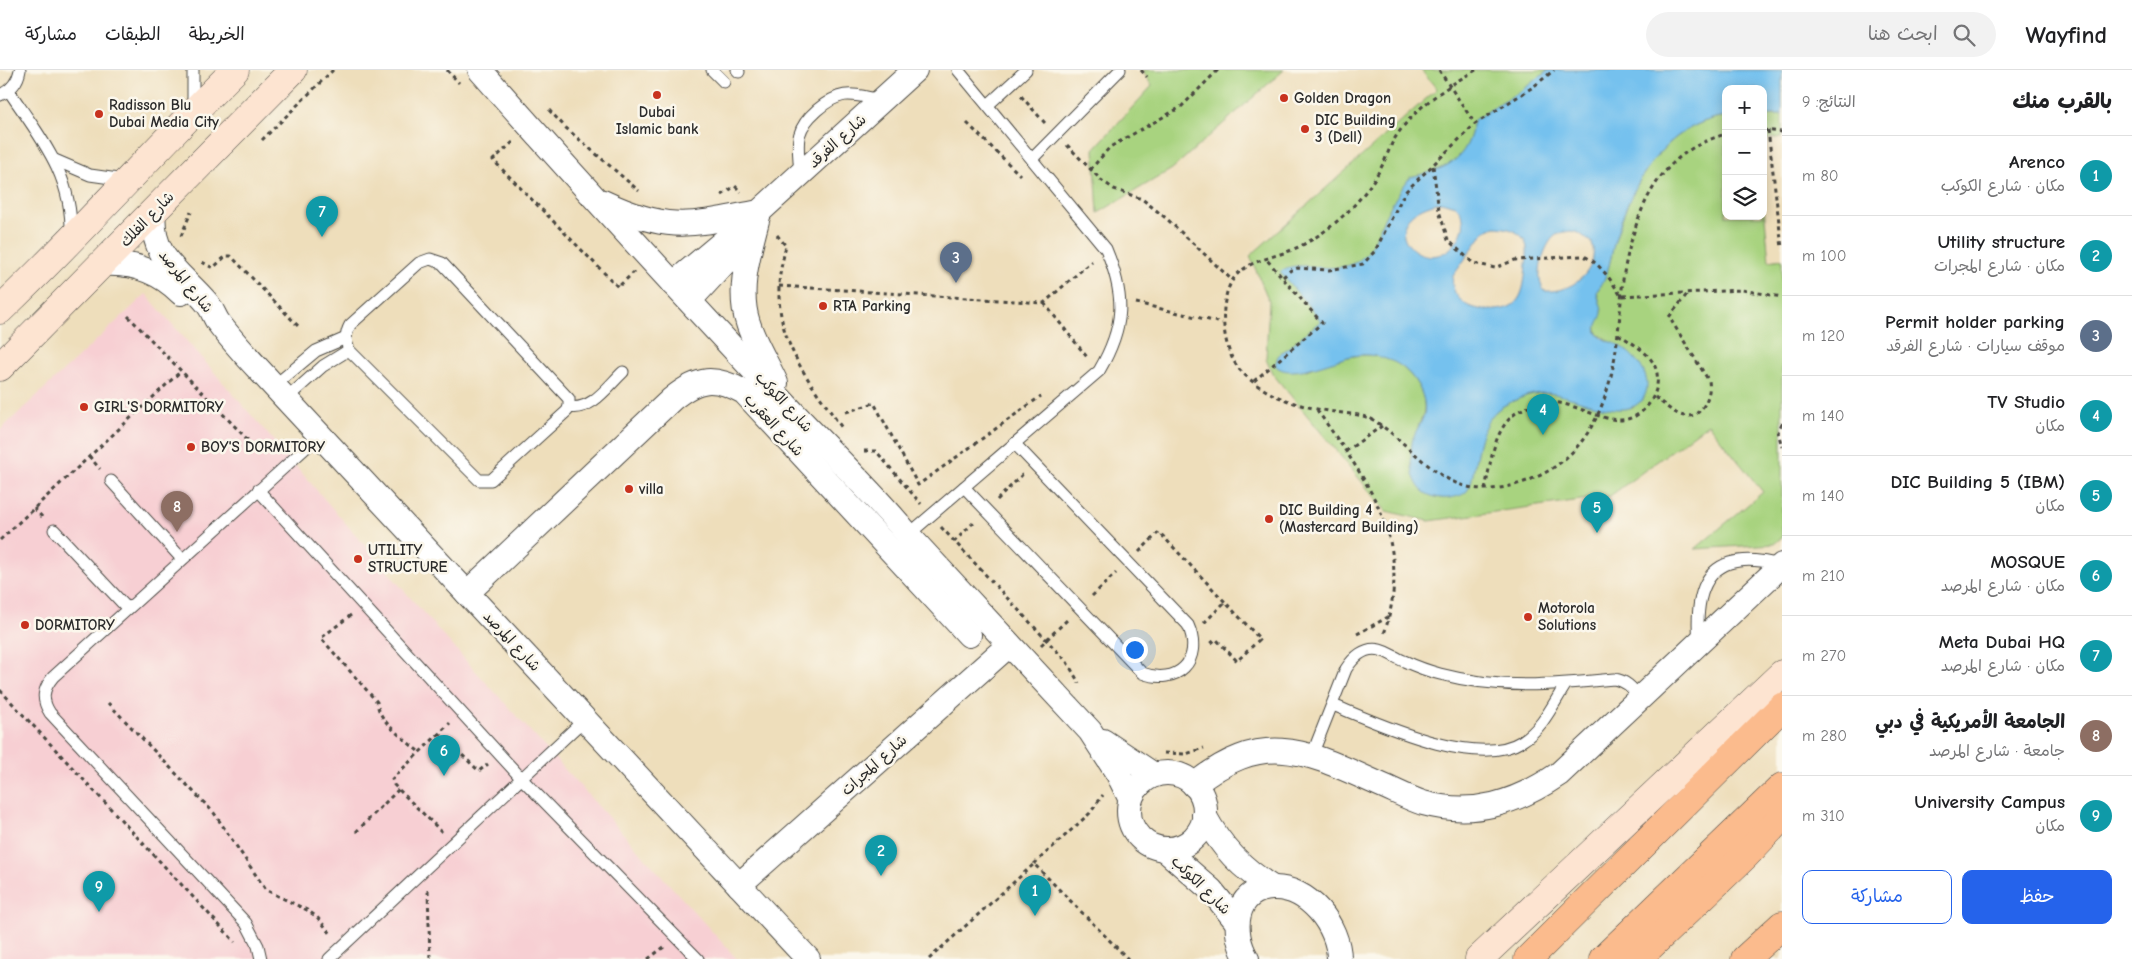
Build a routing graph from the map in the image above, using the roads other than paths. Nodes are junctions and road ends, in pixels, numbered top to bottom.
1 (20, 70) edge
2 (193, 70) edge
3 (235, 70) edge
4 (293, 70) edge
5 (480, 70) edge
6 (712, 70) edge
7 (915, 70) edge
8 (958, 70) edge
9 (1026, 70) edge
10 (1120, 70) edge
11 (724, 82) dead end
12 (4, 93) edge
13 (881, 100) junction
14 (988, 105) junction
15 (193, 112) junction
16 (1032, 159) junction
17 (56, 160) junction
18 (800, 174) junction
19 (128, 180) junction
20 (591, 196) junction
21 (154, 212) junction
22 (759, 212) junction
23 (70, 241) junction
24 (103, 264) junction
25 (39, 273) junction
26 (0, 285) edge
27 (682, 292) junction
28 (0, 310) edge
29 (217, 321) junction
30 (346, 338) junction
31 (350, 350) junction
32 (0, 367) edge
33 (623, 372) dead end
34 (280, 392) junction
35 (569, 407) junction
36 (788, 407) junction
37 (320, 435) junction
38 (1015, 444) junction
39 (111, 480) dead end
40 (964, 487) junction
41 (258, 490) junction
42 (54, 530) dead end
43 (908, 536) junction
44 (182, 559) junction
45 (1782, 565) edge
46 (467, 593) junction
47 (127, 608) junction
48 (969, 635) dead end
49 (1700, 642) junction
50 (1009, 645) junction
51 (1782, 674) edge
52 (1566, 684) junction
53 (1640, 698) junction
54 (1333, 705) junction
55 (1782, 707) edge
56 (585, 719) junction
57 (1090, 731) junction
58 (1312, 755) junction
59 (1157, 764) junction
60 (522, 778) junction
61 (1194, 784) junction
62 (1782, 787) edge
63 (1130, 798) junction
64 (1204, 815) junction
65 (1782, 818) edge
66 (1164, 848) junction
67 (739, 885) junction
68 (1273, 888) junction
69 (1237, 922) junction
70 (1782, 925) edge
71 (261, 959) edge
72 (329, 959) edge
73 (698, 959) edge
74 (808, 959) edge
75 (1247, 959) edge
76 (1339, 959) edge
77 (1479, 959) edge
78 (1528, 959) edge
79 (1602, 959) edge
80 (1638, 959) edge
81 (1745, 959) edge

1 - 12 lane
2 - 15 lane
3 - 15 street
4 - 21 street, شارع الفلك
5 - 20 street, شارع الكوكب
6 - 11 lane
7 - 13 street, شارع الفرقد
8 - 14 lane
9 - 14 lane
10 - 16 lane
12 - 17 lane
13 - 18 street, شارع الفرقد
13 - 18 lane
14 - 16 lane
15 - 19 street
16 - 38 lane
17 - 19 lane
17 - 23 lane
18 - 22 street, شارع الفرقد
19 - 23 street
20 - 22 street
20 - 27 street, شارع الكوكب
21 - 24 street, شارع الفلك
21 - 29 street, شارع المرصد
22 - 27 street, شارع الفرقد
22 - 36 street
23 - 25 street
24 - 29 street, شارع المرصد
24 - 32 street, شارع الفلك
25 - 26 street
25 - 28 street
27 - 36 street, شارع الكوكب
29 - 34 street, شارع المرصد
30 - 31 lane
30 - 34 lane
30 - 35 lane
31 - 34 lane
31 - 35 lane
33 - 35 lane
34 - 37 street, شارع المرصد
36 - 43 street, شارع الكوكب
37 - 41 lane
37 - 46 street, شارع المرصد
38 - 40 lane
38 - 40 lane
39 - 44 lane
40 - 43 lane
41 - 44 lane
41 - 60 lane
42 - 47 lane
43 - 50 street, شارع الكوكب
44 - 47 lane
45 - 49 street
45 - 49 lane
46 - 48 street, شارع العقرب
46 - 56 street, شارع المرصد
47 - 71 lane
49 - 53 street
50 - 57 street, شارع الكوكب
50 - 67 street, شارع المجرات
51 - 77 street
52 - 53 lane
52 - 54 lane
52 - 54 lane
53 - 58 street
54 - 58 lane
55 - 78 highway
56 - 60 lane
56 - 67 street, شارع المرصد
57 - 59 street, شارع الكوكب
57 - 63 street, شارع الكوكب
58 - 61 street
59 - 61 street
59 - 63 street
60 - 72 lane
60 - 73 lane
61 - 64 street
62 - 79 highway
63 - 66 street
64 - 66 street
64 - 68 street
65 - 80 highway
66 - 69 street, شارع الكوكب
67 - 74 street, شارع المرصد
68 - 69 street
68 - 76 street
69 - 75 street
70 - 81 highway

